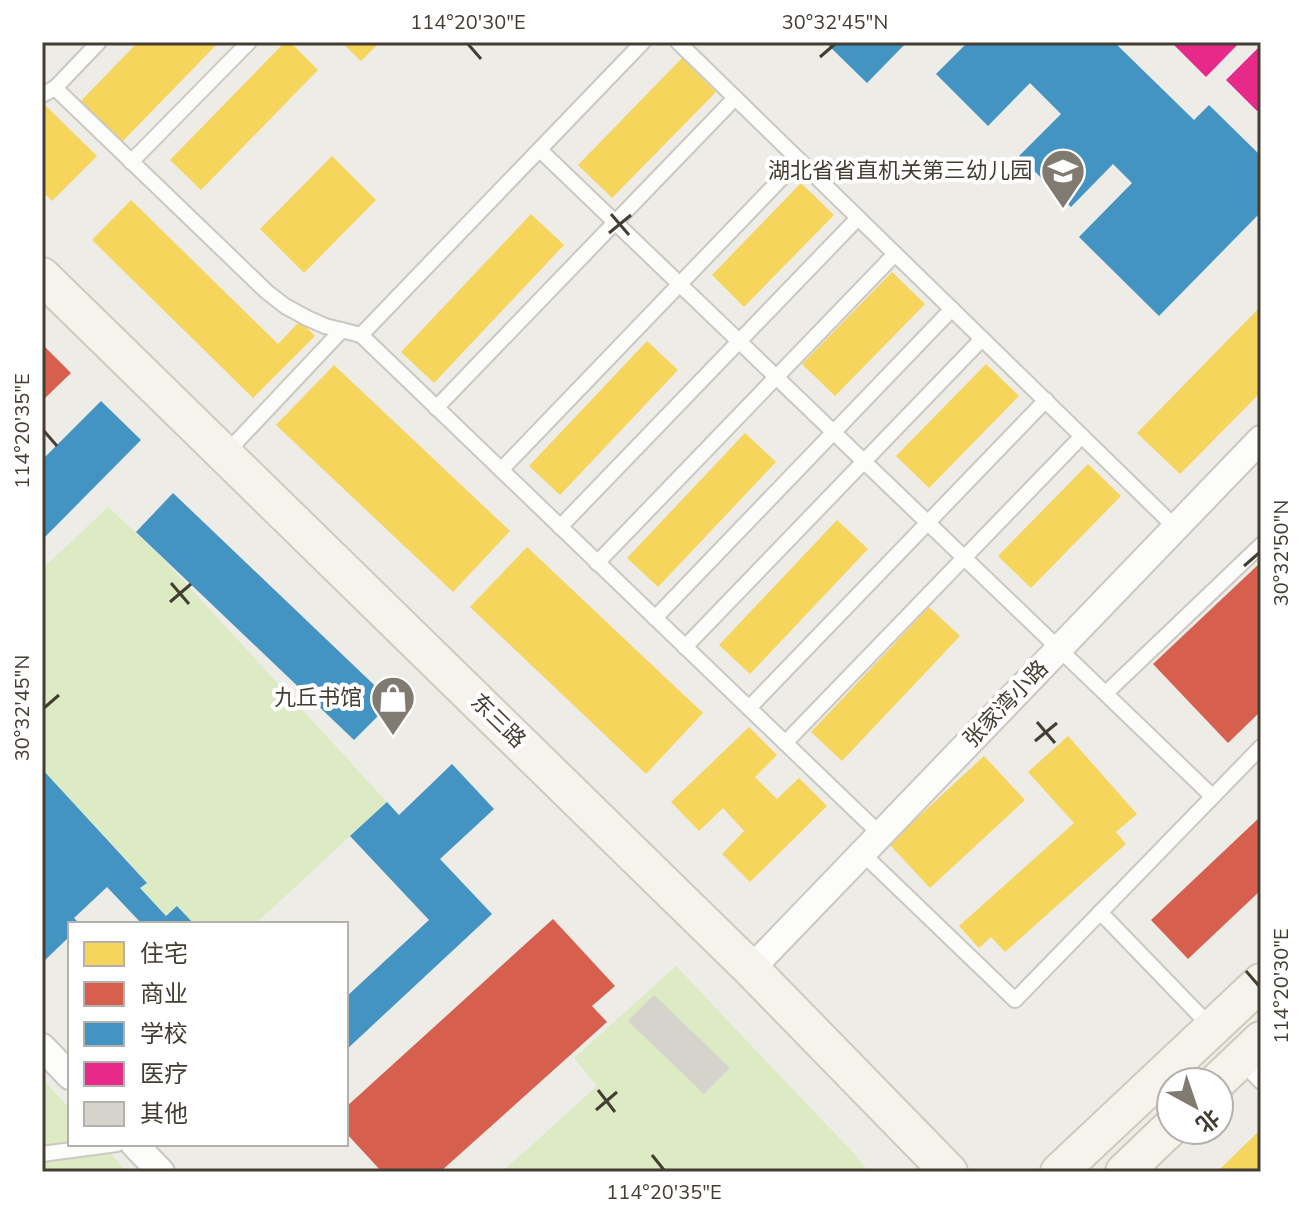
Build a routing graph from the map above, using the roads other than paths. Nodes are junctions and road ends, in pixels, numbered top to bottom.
1 (99, 42) edge
2 (249, 42) edge
3 (643, 42) edge
4 (678, 42) edge
5 (48, 91) edge
6 (735, 98) junction
7 (540, 150) junction
8 (799, 160) junction
9 (131, 162) junction
10 (858, 218) junction
11 (615, 222) junction
12 (895, 254) junction
13 (42, 276) edge
14 (680, 284) junction
15 (952, 309) junction
16 (342, 330) junction
17 (361, 335) junction
18 (982, 339) junction
19 (739, 341) junction
20 (776, 377) junction
21 (1046, 400) junction
22 (436, 408) junction
23 (834, 432) junction
24 (1082, 436) junction
25 (1261, 439) edge
26 (225, 454) junction
27 (864, 461) junction
28 (501, 470) junction
29 (928, 522) junction
30 (560, 527) junction
31 (1176, 528) junction
32 (1261, 545) edge
33 (964, 558) junction
34 (597, 563) junction
35 (655, 618) junction
36 (685, 647) junction
37 (1059, 649) junction
38 (1106, 693) junction
39 (749, 708) junction
40 (785, 743) junction
41 (1261, 747) edge
42 (1212, 796) junction
43 (871, 844) junction
44 (1100, 912) junction
45 (751, 969) junction
46 (1261, 982) edge
47 (1212, 1028) junction
48 (42, 1047) edge
49 (68, 1074) edge
50 (1155, 1142) edge
51 (102, 1146) edge
52 (136, 1146) edge
53 (42, 1154) edge
54 (161, 1172) edge
55 (949, 1172) edge
56 (1059, 1172) edge
57 (1124, 1172) edge

1 - 5 lane
2 - 9 lane
3 - 7 lane
4 - 6 lane
5 - 9 lane
6 - 8 lane
6 - 11 lane
7 - 11 lane
7 - 17 lane
8 - 10 lane
8 - 14 lane
9 - 16 lane
10 - 12 lane
10 - 19 lane
11 - 14 lane
11 - 22 lane
12 - 15 lane
12 - 20 lane
13 - 26 street, 东三路
14 - 19 lane
14 - 28 lane
15 - 18 lane
15 - 23 lane
16 - 17 lane
16 - 26 lane
17 - 22 lane
18 - 21 lane
18 - 27 lane
19 - 20 lane
19 - 30 lane
20 - 23 lane
20 - 34 lane
21 - 24 lane
21 - 29 lane
22 - 28 lane
23 - 27 lane
23 - 35 lane
24 - 31 lane
24 - 33 lane
25 - 31 street, 张家湾小路
26 - 45 street, 东三路
27 - 29 lane
27 - 36 lane
28 - 30 lane
29 - 33 lane
29 - 39 lane
30 - 34 lane
31 - 37 street, 张家湾小路
32 - 38 lane
33 - 37 lane
33 - 40 lane
34 - 35 lane
35 - 36 lane
36 - 39 lane
37 - 38 lane
37 - 43 street, 张家湾小路
38 - 42 lane
39 - 40 lane
40 - 43 lane
41 - 42 lane
42 - 44 lane
43 - 44 lane
43 - 45 street, 张家湾小路
44 - 47 lane
45 - 55 street, 东三路
46 - 47 street
47 - 56 street
48 - 49 street
50 - 57 street
51 - 53 lane
52 - 54 street

